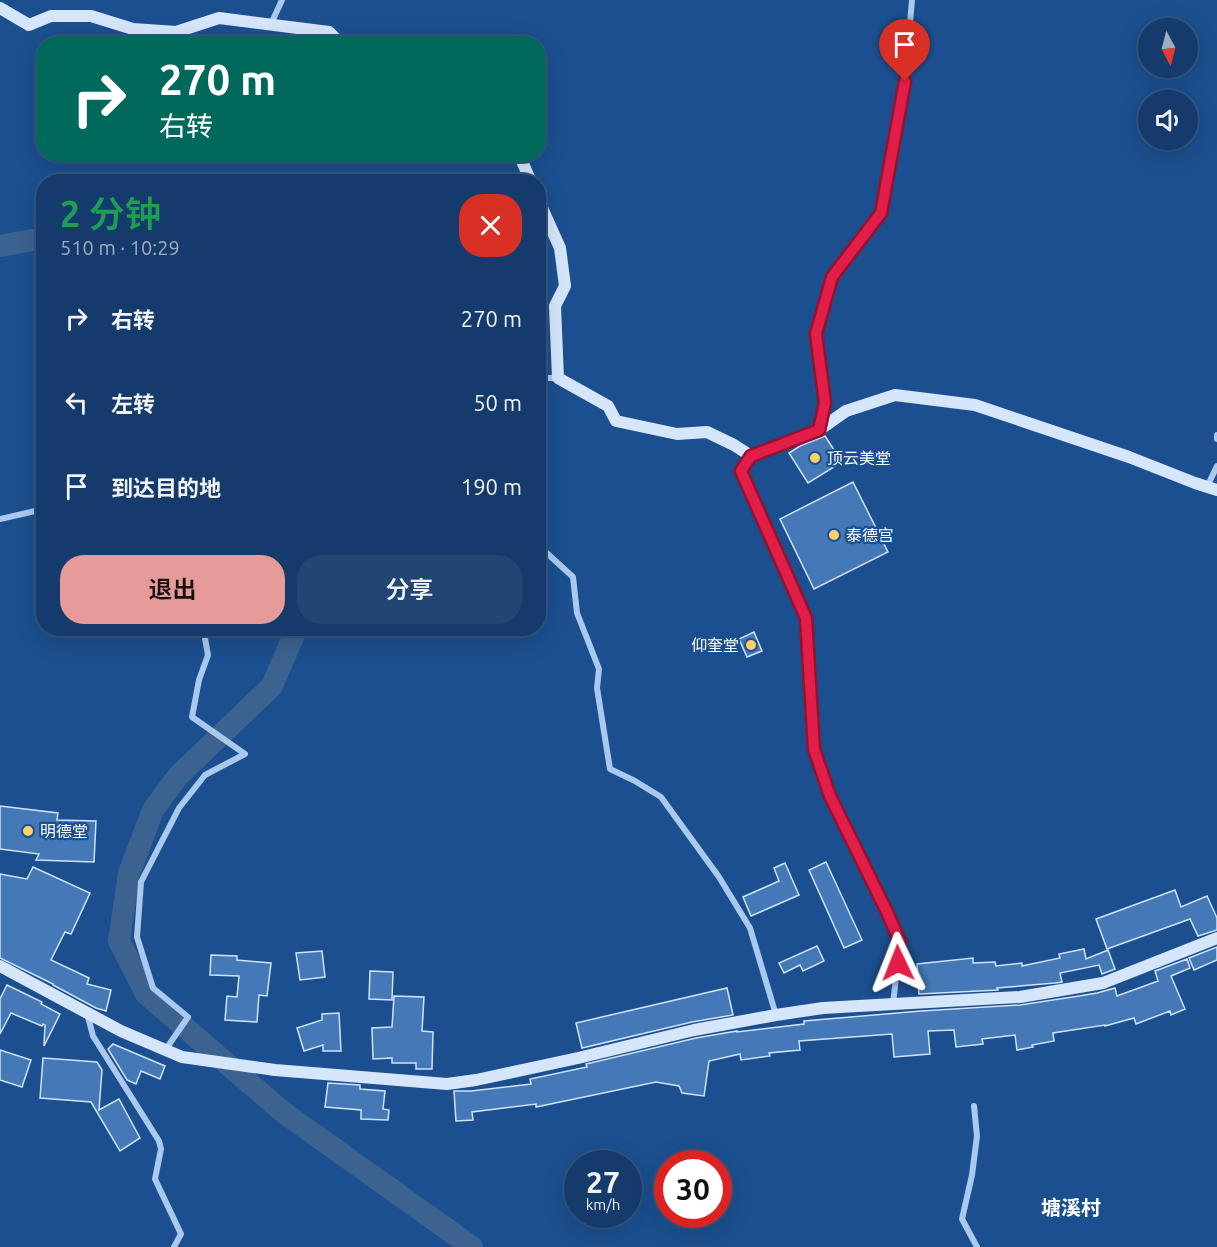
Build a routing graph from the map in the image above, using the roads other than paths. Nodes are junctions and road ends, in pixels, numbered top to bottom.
1 (282, 0) edge
2 (912, 0) edge
3 (0, 8) edge
4 (271, 25) junction
5 (333, 36) edge
6 (546, 217) edge
7 (546, 378) edge
8 (558, 378) junction
9 (819, 430) junction
10 (751, 456) junction
11 (1217, 466) edge
12 (1212, 489) edge
13 (36, 511) edge
14 (0, 519) edge
15 (546, 552) edge
16 (205, 636) edge
17 (1217, 938) edge
18 (0, 966) edge
19 (893, 1005) junction
20 (87, 1012) junction
21 (776, 1015) junction
22 (168, 1045) junction
23 (974, 1106) dead end
24 (174, 1247) edge
25 (977, 1247) edge

1 - 4 street
2 - 9 street
3 - 4 street
4 - 5 street
6 - 8 street
7 - 8 street
8 - 10 street
9 - 10 street
9 - 12 street
10 - 19 street
11 - 12 street
13 - 14 street
15 - 21 street
16 - 22 street
17 - 19 street
18 - 20 street
19 - 21 street
20 - 22 street
20 - 24 street
21 - 22 street
23 - 25 street

